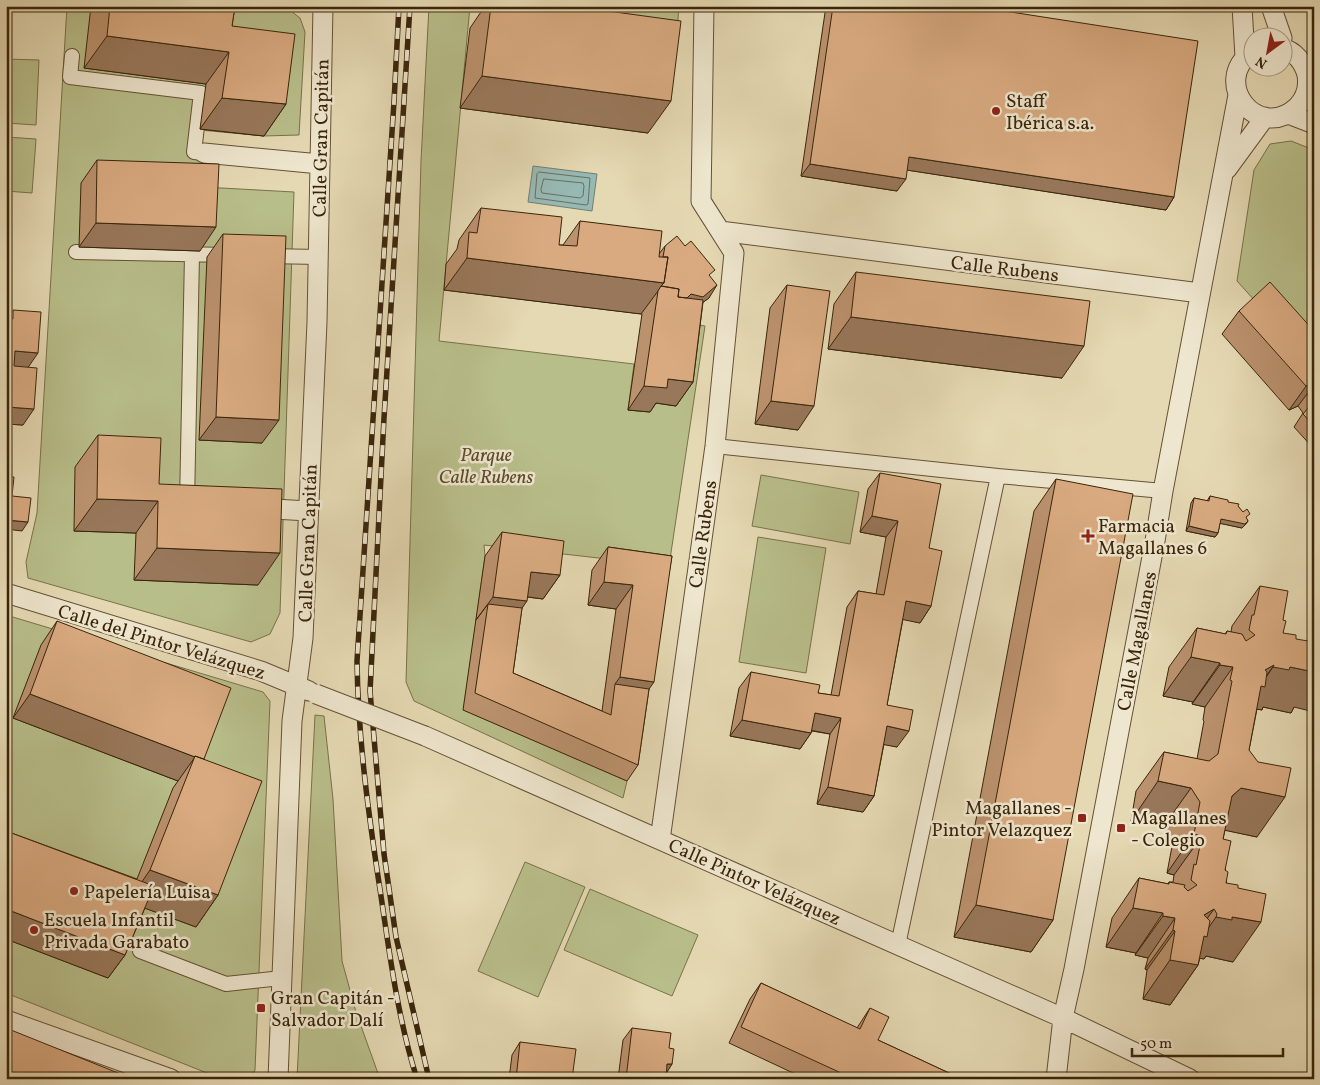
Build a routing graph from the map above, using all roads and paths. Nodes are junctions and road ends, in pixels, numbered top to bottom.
1 (323, 6) edge
2 (704, 6) edge
3 (1242, 6) edge
4 (1271, 6) edge
5 (1245, 28) edge
6 (1278, 28) edge
7 (1292, 51) edge
8 (72, 56) dead end
9 (1242, 63) edge
10 (1311, 86) edge
11 (1238, 95) junction
12 (1288, 114) junction
13 (1265, 118) junction
14 (1314, 124) edge
15 (204, 153) joint
16 (320, 164) junction
17 (1224, 174) junction
18 (720, 231) junction
19 (76, 252) dead end
20 (192, 255) junction
21 (318, 257) junction
22 (1200, 293) junction
23 (715, 446) junction
24 (998, 476) junction
25 (1163, 490) junction
26 (178, 503) joint
27 (206, 505) edge
28 (243, 507) edge
29 (308, 511) junction
30 (6, 593) edge
31 (298, 686) junction
32 (316, 694) joint
33 (660, 840) junction
34 (898, 944) junction
35 (140, 951) edge
36 (281, 978) junction
37 (1063, 1018) junction
38 (6, 1020) edge
39 (172, 1079) edge
40 (278, 1079) edge
41 (1056, 1079) edge
42 (1190, 1079) edge

1 - 16 street, Calle Gran Capitán
2 - 18 street, Calle Rubens
3 - 5 street
4 - 6 street
7 - 10 street
8 - 15 street
9 - 11 street, Calle Magallanes
10 - 12 street
11 - 13 street
11 - 17 street, Calle Magallanes
12 - 13 street
12 - 14 street
13 - 17 street, Calle Magallanes
15 - 16 street
16 - 21 street, Calle Gran Capitán
17 - 22 street, Calle Magallanes
18 - 22 street, Calle Rubens
18 - 23 street, Calle Rubens
19 - 20 street
20 - 21 street
20 - 26 street
21 - 29 street, Calle Gran Capitán
22 - 25 street, Calle Magallanes
23 - 24 street
23 - 33 street, Calle Rubens
24 - 25 street
24 - 34 street
25 - 37 street, Calle Magallanes
26 - 27 street
28 - 29 street
29 - 31 street, Calle Gran Capitán
30 - 31 street, Calle del Pintor Velázquez
31 - 32 street, Calle del Pintor Velázquez
31 - 36 street, Calle Gran Capitán
32 - 33 street, Calle Pintor Velázquez, bridge
33 - 34 street, Calle Pintor Velázquez
34 - 37 street, Calle Pintor Velázquez
35 - 36 street
36 - 40 street, Calle Gran Capitán
37 - 41 street, Calle Magallanes
37 - 42 street, Calle Pintor Velázquez
38 - 39 street

